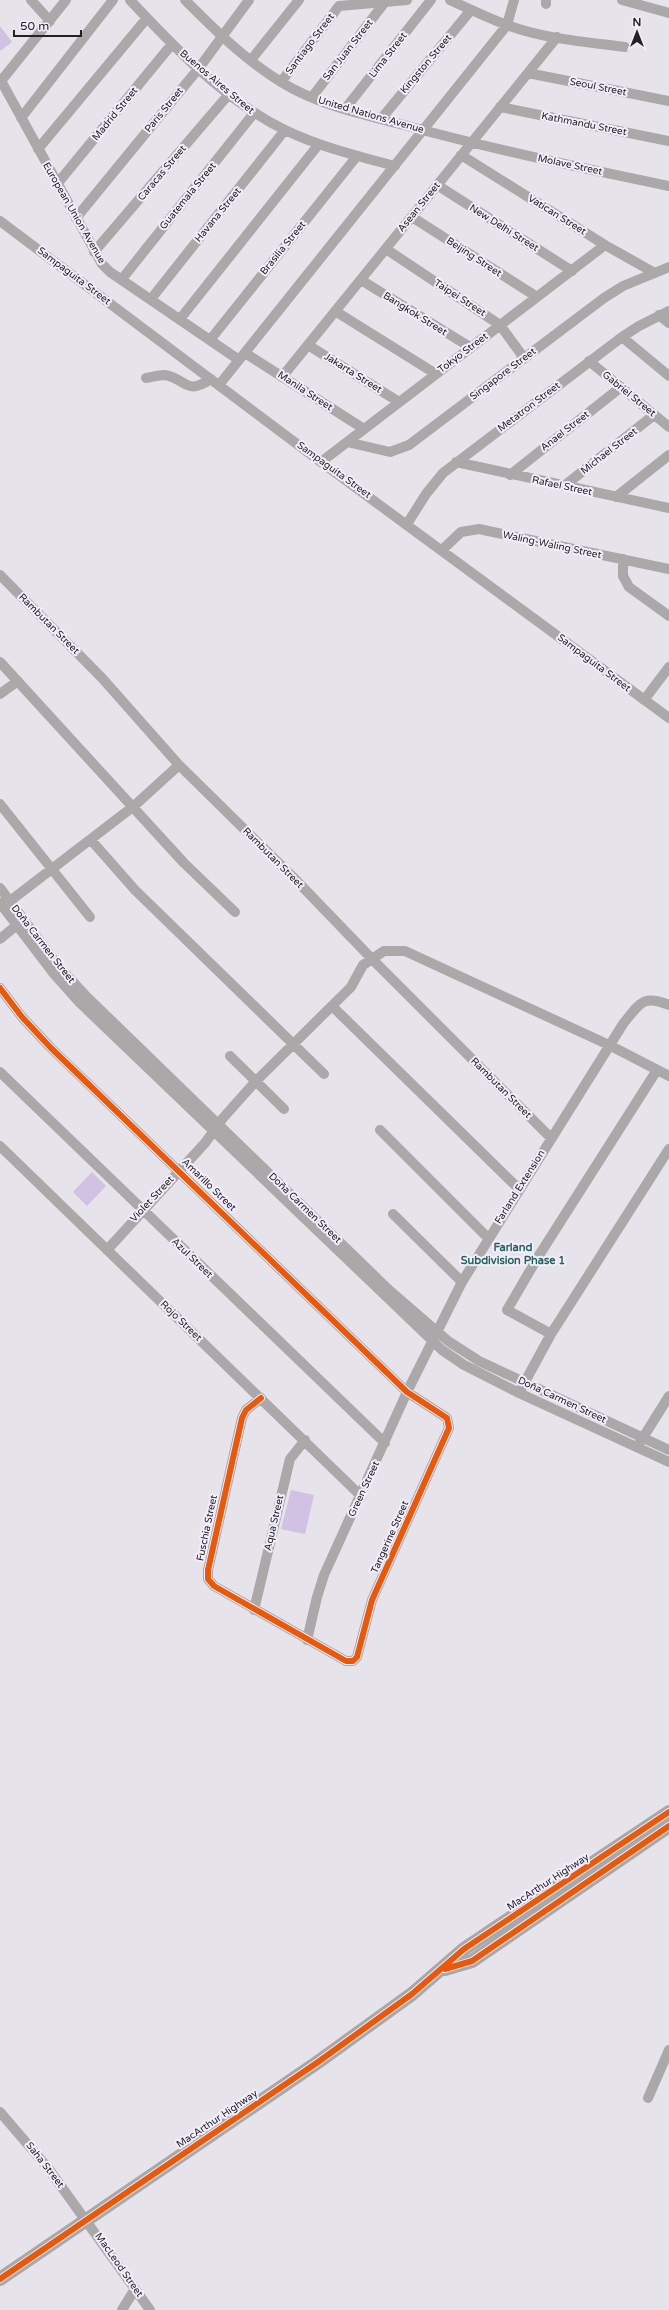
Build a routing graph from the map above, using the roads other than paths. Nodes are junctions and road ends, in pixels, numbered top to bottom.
1 (30, 0) edge
2 (66, 0) edge
3 (113, 0) edge
4 (130, 0) edge
5 (185, 0) edge
6 (299, 0) edge
7 (407, 0) edge
8 (431, 0) edge
9 (450, 0) edge
10 (514, 0) edge
11 (622, 0) edge
12 (246, 1) edge
13 (385, 2) junction
14 (338, 3) edge
15 (471, 10) junction
16 (669, 13) edge
17 (147, 18) junction
18 (50, 21) junction
19 (507, 25) junction
20 (222, 37) junction
21 (556, 37) junction
22 (172, 44) junction
23 (625, 47) dead end
24 (251, 60) junction
25 (199, 68) junction
26 (528, 73) junction
27 (1, 80) edge
28 (281, 82) junction
29 (229, 94) junction
30 (312, 98) junction
31 (669, 101) edge
32 (500, 108) junction
33 (345, 109) junction
34 (254, 113) junction
35 (21, 118) junction
36 (381, 119) junction
37 (285, 130) junction
38 (424, 131) junction
39 (669, 141) edge
40 (471, 143) junction
41 (318, 144) junction
42 (38, 149) junction
43 (461, 155) junction
44 (357, 156) junction
45 (395, 166) junction
46 (57, 184) junction
47 (437, 185) junction
48 (669, 186) edge
49 (412, 217) junction
50 (76, 218) junction
51 (0, 221) edge
52 (605, 245) junction
53 (386, 249) junction
54 (94, 252) junction
55 (669, 267) edge
56 (572, 271) junction
57 (653, 272) junction
58 (122, 279) junction
59 (361, 280) junction
60 (537, 297) junction
61 (151, 299) junction
62 (335, 311) junction
63 (664, 313) edge
64 (180, 319) junction
65 (669, 323) edge
66 (500, 325) junction
67 (622, 337) junction
68 (210, 340) junction
69 (308, 345) junction
70 (470, 347) junction
71 (242, 356) junction
72 (524, 358) junction
73 (589, 362) junction
74 (436, 374) junction
75 (669, 376) edge
76 (282, 377) junction
77 (146, 378) dead end
78 (215, 382) junction
79 (621, 387) junction
80 (399, 402) junction
81 (654, 415) junction
82 (669, 427) edge
83 (364, 429) junction
84 (347, 442) junction
85 (669, 455) edge
86 (321, 462) junction
87 (456, 462) junction
88 (656, 463) junction
89 (669, 466) edge
90 (510, 475) junction
91 (564, 486) junction
92 (616, 497) junction
93 (669, 508) edge
94 (407, 524) junction
95 (442, 550) junction
96 (623, 560) junction
97 (669, 569) edge
98 (0, 575) edge
99 (669, 616) edge
100 (0, 662) edge
101 (669, 667) edge
102 (18, 681) junction
103 (0, 694) edge
104 (644, 700) junction
105 (669, 718) edge
106 (179, 765) junction
107 (0, 804) edge
108 (134, 806) junction
109 (90, 840) junction
110 (51, 869) junction
111 (0, 888) edge
112 (5, 902) edge
113 (235, 912) dead end
114 (90, 917) dead end
115 (20, 923) junction
116 (0, 939) edge
117 (372, 959) junction
118 (0, 988) edge
119 (669, 1005) edge
120 (333, 1007) junction
121 (294, 1043) junction
122 (609, 1045) junction
123 (230, 1056) dead end
124 (657, 1070) junction
125 (0, 1072) edge
126 (324, 1074) dead end
127 (669, 1076) edge
128 (255, 1082) junction
129 (284, 1109) dead end
130 (216, 1128) junction
131 (380, 1130) dead end
132 (550, 1137) junction
133 (0, 1146) edge
134 (669, 1149) edge
135 (179, 1170) junction
136 (518, 1189) junction
137 (142, 1210) junction
138 (393, 1214) dead end
139 (488, 1238) junction
140 (341, 1249) junction
141 (107, 1250) junction
142 (462, 1282) junction
143 (437, 1332) junction
144 (551, 1334) junction
145 (432, 1341) junction
146 (524, 1383) junction
147 (407, 1392) junction
148 (519, 1393) junction
149 (669, 1396) edge
150 (260, 1398) junction
151 (643, 1438) junction
152 (304, 1440) junction
153 (385, 1443) junction
154 (637, 1447) junction
155 (669, 1450) edge
156 (669, 1462) edge
157 (361, 1496) junction
158 (254, 1610) junction
159 (307, 1640) junction
160 (669, 1812) edge
161 (669, 1826) edge
162 (441, 1971) junction
163 (669, 2050) edge
164 (648, 2098) dead end
165 (0, 2112) edge
166 (87, 2220) junction
167 (0, 2279) edge
168 (135, 2289) junction
169 (122, 2310) edge
170 (150, 2310) edge

1 - 18 street
2 - 18 street
3 - 35 street
4 - 17 street, Buenos Aires Street
5 - 20 street, United Nations Avenue
6 - 24 street
7 - 13 street
8 - 33 street, Lima Street
9 - 15 street
10 - 19 street
11 - 16 street
12 - 20 street, Paris Street
13 - 14 street
13 - 30 street, San Juan Street
14 - 28 street, Santiago Street
15 - 19 street
15 - 36 street, Kingston Street
17 - 22 street, Buenos Aires Street
17 - 42 street
18 - 27 street
19 - 21 street
19 - 38 street
20 - 24 street, United Nations Avenue
20 - 25 street, Paris Street
21 - 23 street
21 - 26 street, Asean Street
22 - 25 street, Buenos Aires Street
22 - 46 street, Madrid Street
24 - 28 street, United Nations Avenue
25 - 29 street, Buenos Aires Street
25 - 50 street, Paris Street
26 - 31 street, Seoul Street
26 - 32 street, Asean Street
27 - 35 street, European Union Avenue
28 - 30 street, United Nations Avenue
29 - 34 street, Buenos Aires Street
29 - 54 street, Caracas Street
30 - 33 street, United Nations Avenue
32 - 39 street, Kathmandu Street
32 - 40 street, Asean Street
33 - 36 street, United Nations Avenue
34 - 37 street, Buenos Aires Street
34 - 58 street, Guatemala Street
35 - 42 street, European Union Avenue
36 - 38 street, United Nations Avenue
37 - 41 street, Buenos Aires Street
37 - 61 street, Havana Street
38 - 40 street, United Nations Avenue
38 - 45 street
40 - 43 street, Asean Street
40 - 48 street, Molave Street
41 - 44 street, Buenos Aires Street
41 - 64 street
42 - 46 street, European Union Avenue
43 - 47 street, Asean Street
43 - 52 street, Vatican Street
44 - 45 street, Buenos Aires Street
44 - 68 street, Brasilia Street
45 - 71 street
46 - 50 street, European Union Avenue
47 - 49 street, Asean Street
47 - 56 street, New Delhi Street
49 - 53 street, Asean Street
49 - 60 street, Beijing Street
50 - 54 street, European Union Avenue
51 - 78 street, Sampaguita Street
52 - 56 street, Tokyo Street
52 - 57 street, Vatican Street
53 - 59 street, Asean Street
53 - 66 street, Taipei Street
54 - 58 street, European Union Avenue
55 - 57 street, Singapore Street
56 - 60 street, Tokyo Street
57 - 72 street, Singapore Street
58 - 61 street, European Union Avenue
59 - 62 street, Asean Street
59 - 70 street, Bangkok Street
60 - 66 street, Tokyo Street
61 - 64 street, European Union Avenue
62 - 69 street, Asean Street
62 - 74 street
63 - 65 street
63 - 67 street, Metatron Street
64 - 68 street, European Union Avenue
66 - 70 street, Tokyo Street
66 - 72 street, Taipei Street
67 - 73 street, Metatron Street
67 - 75 street
68 - 71 street, European Union Avenue
69 - 76 street, Asean Street
69 - 80 street, Jakarta Street
70 - 74 street, Tokyo Street
71 - 76 street, Manila Street
71 - 78 street
72 - 84 street, Singapore Street
73 - 79 street, Gabriel Street
73 - 87 street, Metatron Street
74 - 80 street, Tokyo Street
76 - 83 street, Manila Street
77 - 78 street
78 - 86 street, Sampaguita Street
79 - 81 street, Gabriel Street
79 - 90 street, Anael Street
80 - 83 street, Tokyo Street
81 - 82 street, Gabriel Street
81 - 91 street, Michael Street
83 - 84 street, Tokyo Street
84 - 86 street, Tokyo Street
85 - 88 street
86 - 94 street, Sampaguita Street
87 - 90 street, Rafael Street
87 - 94 street, Metatron Street
88 - 89 street
88 - 92 street
90 - 91 street, Rafael Street
91 - 92 street, Rafael Street
92 - 93 street, Rafael Street
94 - 95 street, Sampaguita Street
95 - 96 street, Waling-Waling Street
95 - 104 street, Sampaguita Street
96 - 97 street, Waling-Waling Street
96 - 99 street
98 - 106 street, Rambutan Street
100 - 102 street
101 - 104 street
102 - 103 street
102 - 108 street
104 - 105 street, Sampaguita Street
106 - 108 street
106 - 117 street, Rambutan Street
107 - 110 street
108 - 109 street
108 - 113 street
109 - 110 street
109 - 121 street
110 - 112 street
110 - 114 street
111 - 112 street, Doña Carmen Street
112 - 115 street, Doña Carmen Street
115 - 116 street
115 - 130 street, Doña Carmen Street
117 - 120 street, Violet Street
117 - 122 street
117 - 132 street, Rambutan Street
118 - 135 street, Amarillo Street
119 - 122 street, Farland Extension
120 - 121 street, Violet Street
120 - 136 street
121 - 126 street
121 - 128 street, Violet Street
122 - 124 street
122 - 132 street, Farland Extension
123 - 128 street
124 - 127 street
124 - 144 street
125 - 137 street, Azul Street
128 - 129 street
128 - 130 street, Violet Street
130 - 135 street, Violet Street
130 - 140 street, Doña Carmen Street
131 - 139 street
132 - 136 street, Farland Extension
133 - 141 street, Rojo Street
134 - 144 street
135 - 137 street, Violet Street
135 - 147 street, Amarillo Street
136 - 139 street, Farland Extension
137 - 141 street, Violet Street
137 - 153 street, Azul Street
138 - 142 street
139 - 142 street, Farland Extension
140 - 143 street, Doña Carmen Street
140 - 145 street, Doña Carmen Street
141 - 150 street, Rojo Street
142 - 143 street, Farland Extension
143 - 145 street, Farland Extension
143 - 146 street, Doña Carmen Street
144 - 146 street
145 - 147 street, Green Street
145 - 148 street, Doña Carmen Street
146 - 148 street
146 - 151 street, Doña Carmen Street
147 - 153 street, Green Street
147 - 159 street, Tangerine Street
148 - 154 street, Doña Carmen Street
149 - 151 street
150 - 152 street, Rojo Street
150 - 158 street, Fuschia Street
151 - 154 street
151 - 155 street, Doña Carmen Street
152 - 157 street, Rojo Street
152 - 158 street, Aqua Street
153 - 157 street, Green Street
154 - 156 street, Doña Carmen Street
157 - 159 street, Green Street
158 - 159 street, Fuschia Street
160 - 162 highway, MacArthur Highway
161 - 162 highway, MacArthur Highway
162 - 166 highway, MacArthur Highway
163 - 164 street
165 - 166 street, Saha Street
166 - 167 highway, MacArthur Highway
166 - 168 street, MacLeod Street
168 - 169 street
168 - 170 street, MacLeod Street

